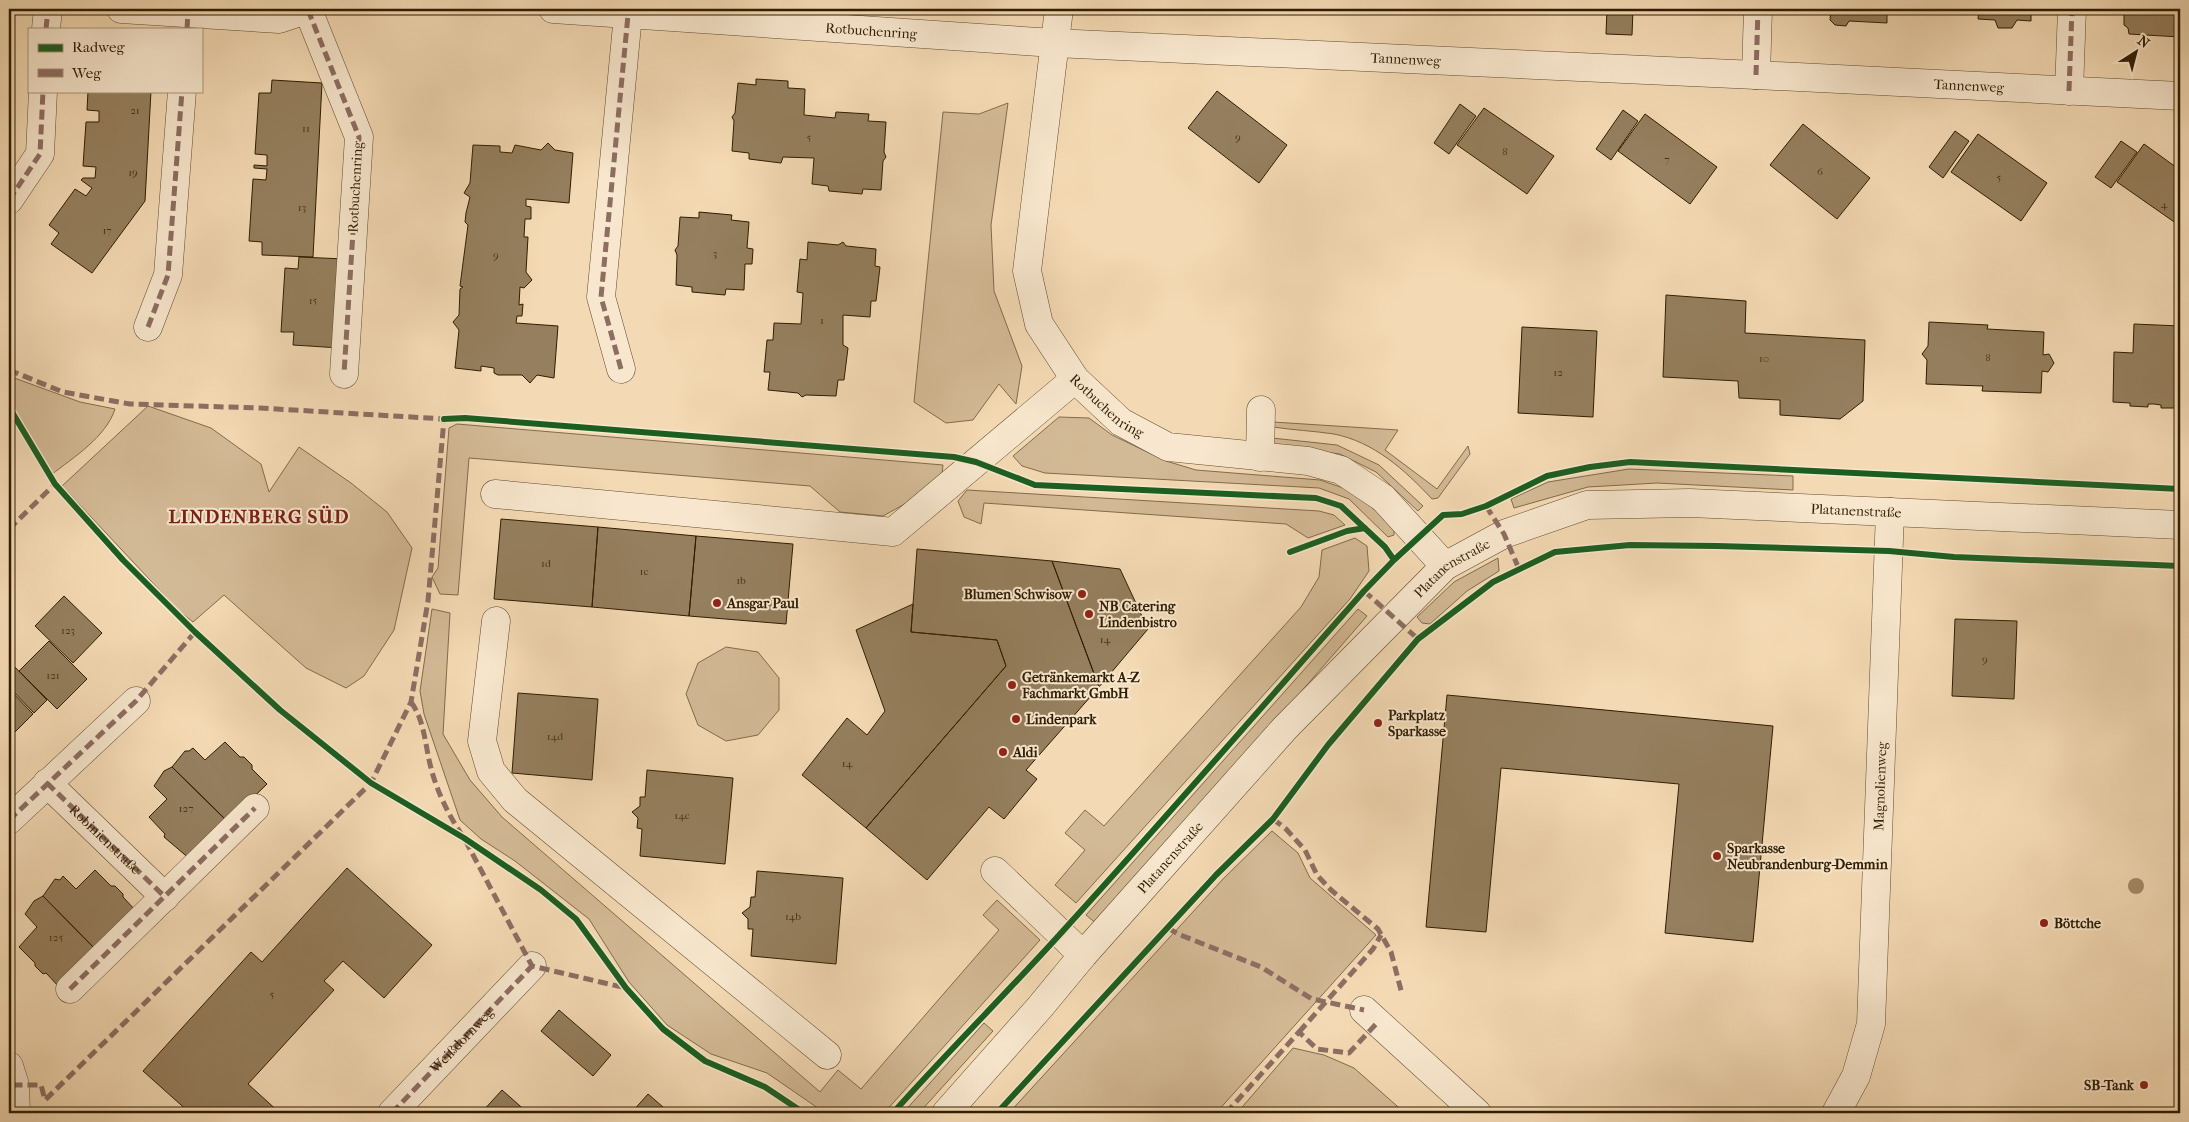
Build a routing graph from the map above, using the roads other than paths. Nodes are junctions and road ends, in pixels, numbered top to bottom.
1 (48, 9) edge
2 (121, 9) edge
3 (308, 9) edge
4 (553, 9) edge
5 (1059, 9) edge
6 (1758, 9) edge
7 (2072, 9) edge
8 (594, 11) edge
9 (628, 15) junction
10 (175, 16) edge
11 (46, 28) edge
12 (1054, 43) junction
13 (1756, 75) junction
14 (2068, 91) junction
15 (43, 92) edge
16 (182, 92) edge
17 (2180, 96) edge
18 (9, 200) edge
19 (148, 327) dead end
20 (621, 369) dead end
21 (344, 374) dead end
22 (1075, 379) junction
23 (1261, 410) dead end
24 (1260, 457) junction
25 (495, 494) dead end
26 (1890, 512) junction
27 (2180, 525) edge
28 (1445, 566) junction
29 (496, 620) dead end
30 (136, 700) dead end
31 (47, 783) junction
32 (254, 808) dead end
33 (9, 820) edge
34 (995, 871) dead end
35 (165, 897) junction
36 (1082, 955) junction
37 (532, 966) dead end
38 (70, 989) dead end
39 (1364, 1010) dead end
40 (827, 1056) dead end
41 (9, 1066) edge
42 (16, 1113) edge
43 (392, 1113) edge
44 (946, 1113) edge
45 (1477, 1113) edge
46 (1836, 1113) edge

1 - 11 street
2 - 10 street, Rotbuchenring
3 - 10 street, Rotbuchenring
3 - 21 street, Rotbuchenring
4 - 8 street, Rotbuchenring
5 - 12 street, Rotbuchenring
6 - 13 street
7 - 14 street
8 - 9 street, Rotbuchenring
9 - 12 street, Rotbuchenring
9 - 20 street
12 - 13 street, Tannenweg
12 - 22 street, Rotbuchenring
13 - 14 street, Tannenweg
14 - 17 street, Tannenweg
15 - 18 street
16 - 19 street
22 - 24 street, Rotbuchenring
22 - 25 street
23 - 24 street
24 - 28 street, Rotbuchenring
26 - 27 street, Platanenstraße
26 - 28 street, Platanenstraße
26 - 46 street, Magnolienweg
28 - 36 street, Platanenstraße
29 - 40 street
30 - 31 street
31 - 33 street
31 - 35 street, Robinienstraße
32 - 35 street
34 - 36 street
35 - 38 street
36 - 44 street, Platanenstraße
37 - 43 street, Weißdornweg
39 - 45 street
41 - 42 street

